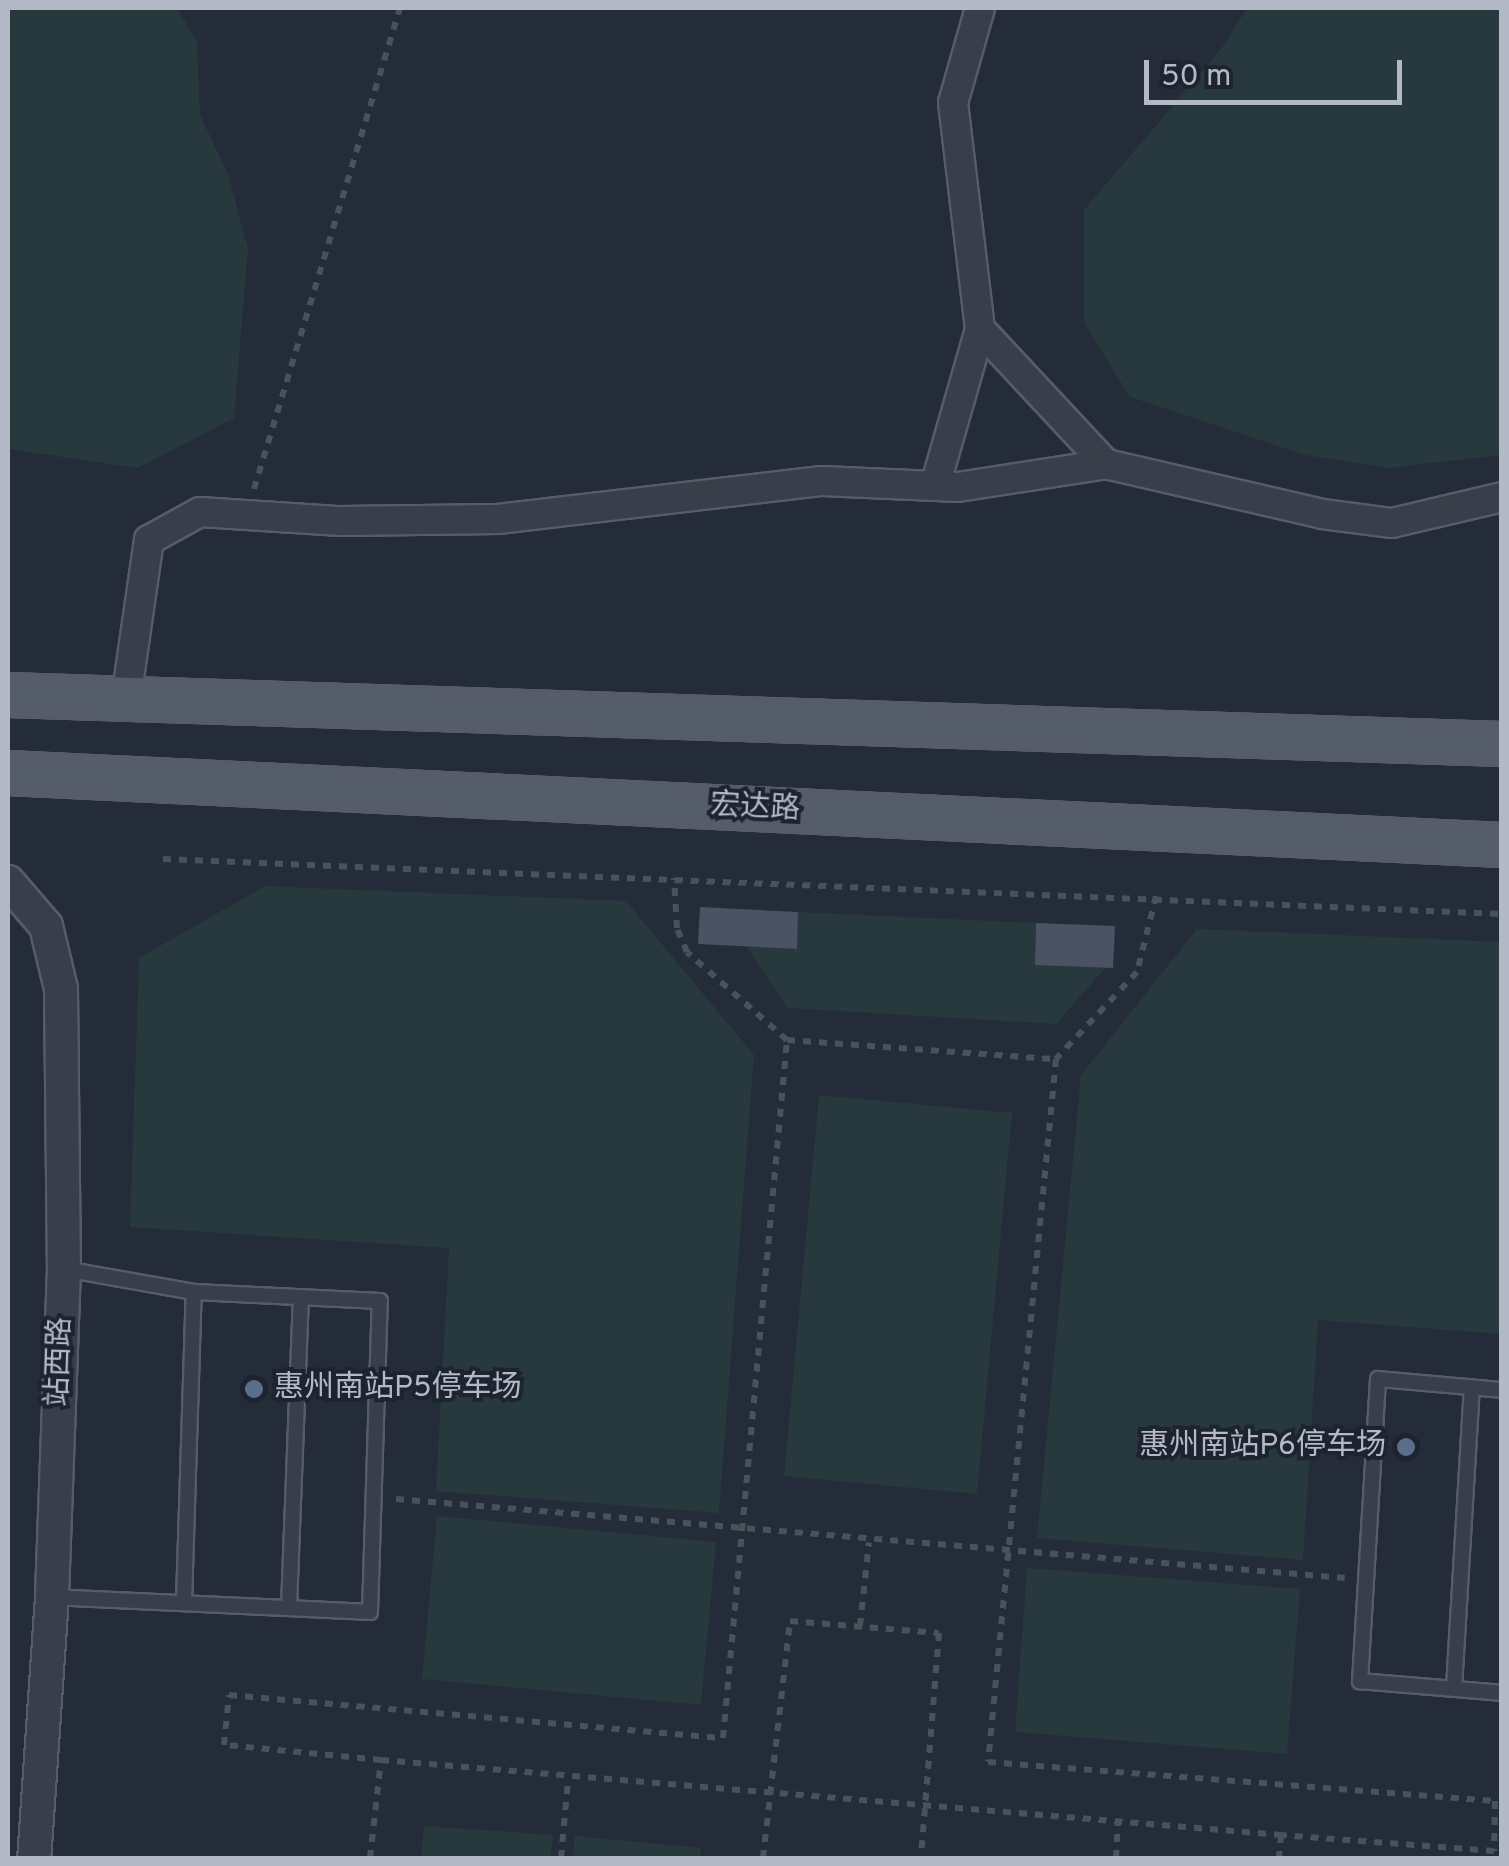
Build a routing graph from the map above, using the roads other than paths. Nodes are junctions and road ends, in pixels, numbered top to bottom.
1 (980, 8) edge
2 (980, 329) junction
3 (1106, 464) junction
4 (935, 486) junction
5 (1502, 497) edge
6 (20, 693) edge
7 (126, 700) junction
8 (1502, 744) edge
9 (19, 776) edge
10 (1502, 845) edge
11 (8, 882) edge
12 (64, 1268) junction
13 (194, 1292) junction
14 (300, 1298) junction
15 (1472, 1388) junction
16 (1502, 1390) edge
17 (52, 1597) junction
18 (184, 1602) junction
19 (289, 1607) junction
20 (1454, 1688) junction
21 (1502, 1693) edge
22 (34, 1858) edge

1 - 2 street
2 - 3 street
2 - 4 street
3 - 4 street
3 - 5 street
4 - 7 street
6 - 7 main road
7 - 8 main road
9 - 10 main road, 宏达路
11 - 12 street, 站西路
12 - 13 lane
12 - 17 street, 站西路
13 - 14 lane
13 - 18 lane
14 - 19 lane
14 - 19 lane
15 - 16 lane
15 - 20 lane
15 - 20 lane
17 - 18 lane
17 - 22 street, 站西路
18 - 19 lane
20 - 21 lane

